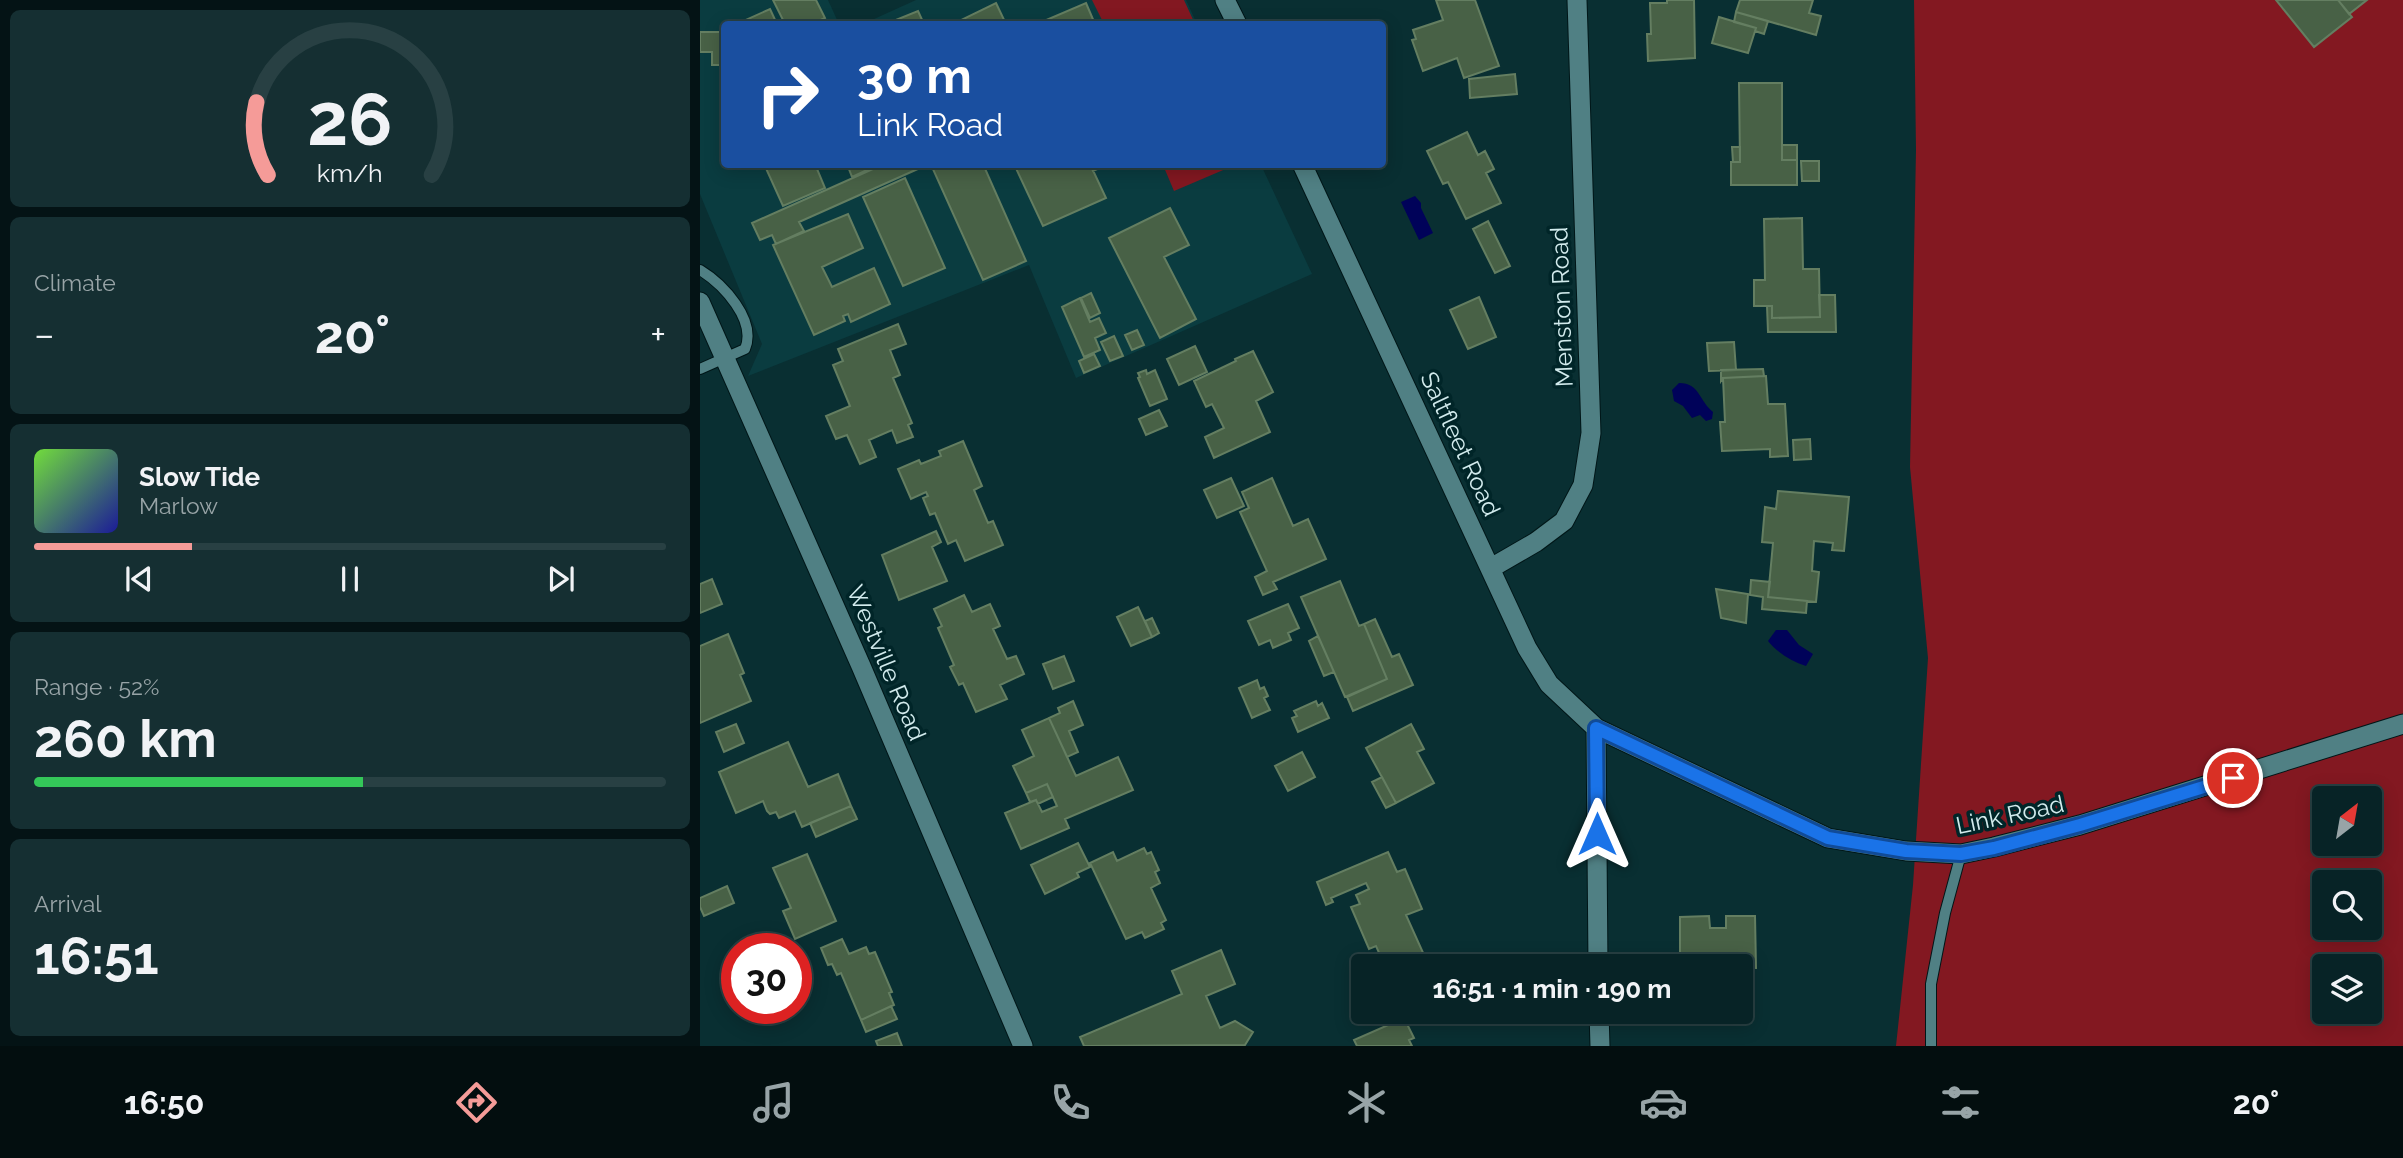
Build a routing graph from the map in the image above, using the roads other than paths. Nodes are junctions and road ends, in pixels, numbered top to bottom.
1 (1225, 0) edge
2 (1577, 0) edge
3 (1236, 21) edge
4 (1304, 168) edge
5 (700, 270) edge
6 (700, 302) edge
7 (724, 357) junction
8 (700, 369) edge
9 (1491, 568) junction
10 (2403, 724) edge
11 (1596, 728) junction
12 (1961, 854) junction
13 (1598, 954) edge
14 (1599, 1024) edge
15 (1023, 1046) edge
16 (1600, 1046) edge
17 (1931, 1046) edge

1 - 3 street
2 - 9 street, Menston Road
4 - 9 street, Saltfleet Road
5 - 7 lane
6 - 7 street, Westville Road
7 - 8 lane
7 - 15 street, Westville Road
9 - 11 street, Saltfleet Road
10 - 12 street, Link Road
11 - 12 street, Link Road
11 - 13 street
12 - 17 lane
14 - 16 street

